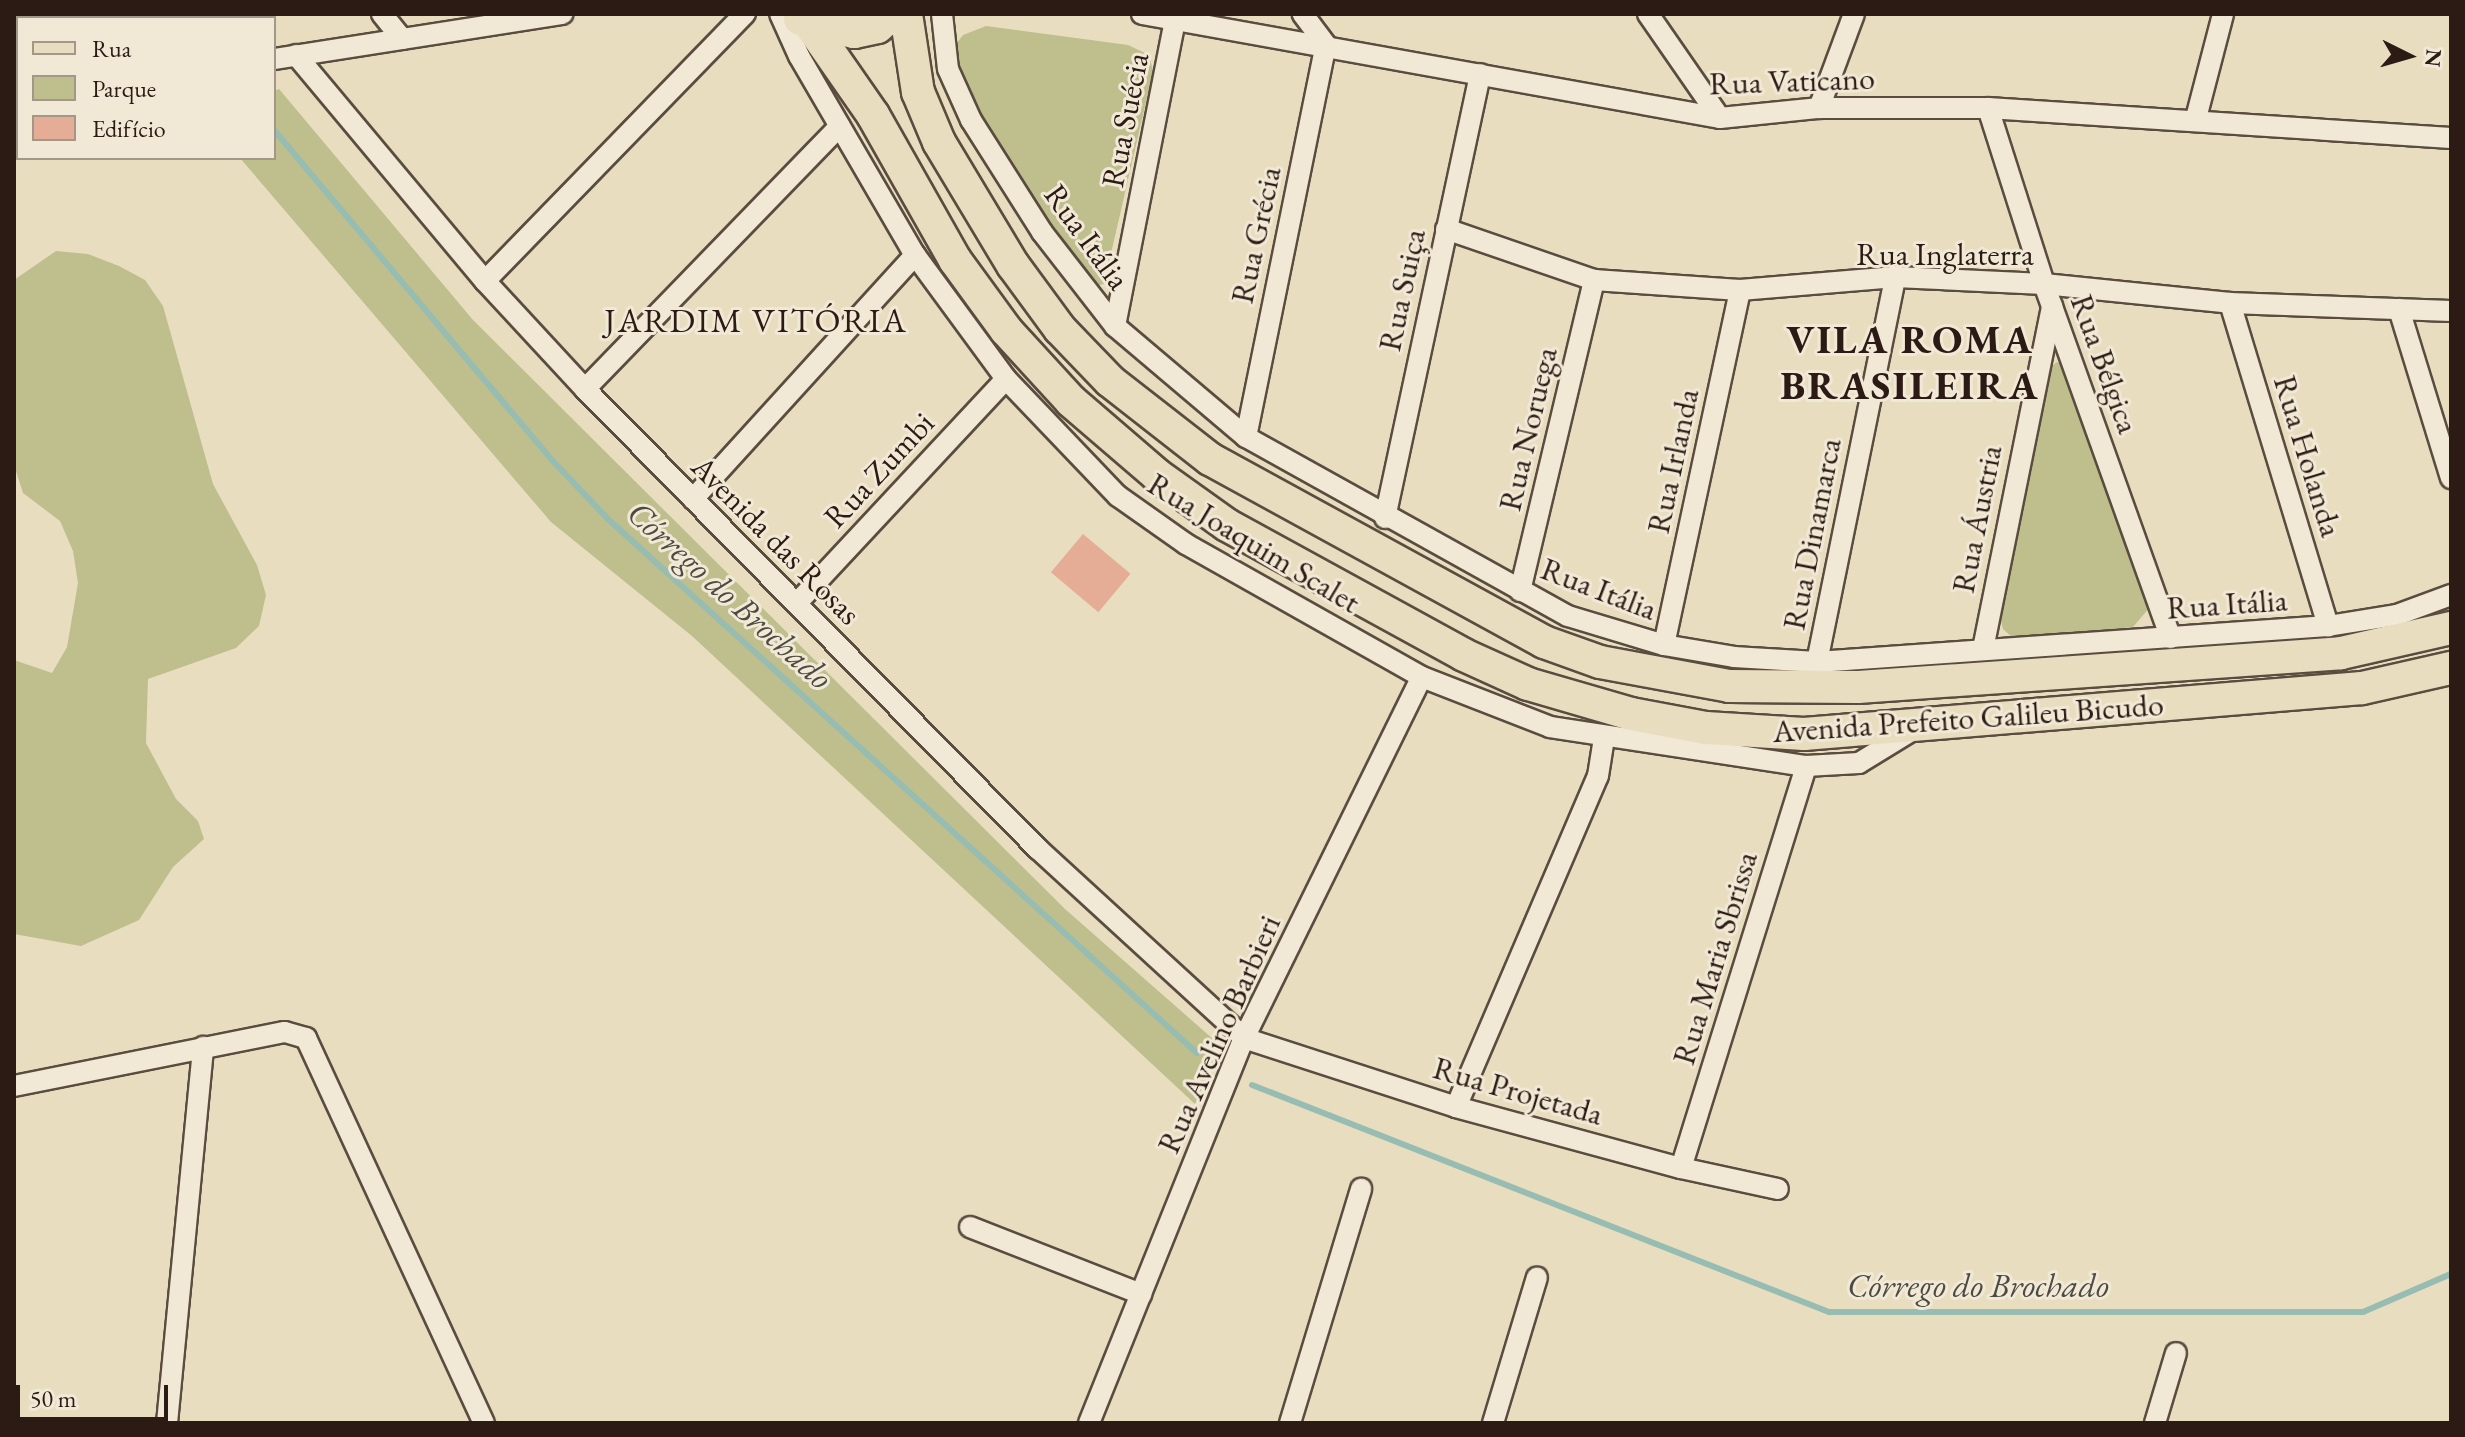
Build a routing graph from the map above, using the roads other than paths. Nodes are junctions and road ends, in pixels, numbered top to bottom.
1 (382, 14) edge
2 (563, 14) edge
3 (745, 14) edge
4 (893, 14) edge
5 (906, 14) edge
6 (942, 14) edge
7 (1142, 14) edge
8 (1303, 14) edge
9 (1648, 14) edge
10 (1854, 14) edge
11 (2223, 14) edge
12 (793, 17) edge
13 (1175, 20) junction
14 (402, 39) junction
15 (1326, 45) junction
16 (296, 55) junction
17 (276, 59) edge
18 (1480, 74) junction
19 (1819, 108) junction
20 (1988, 108) junction
21 (1720, 118) junction
22 (2196, 118) junction
23 (840, 126) junction
24 (2451, 138) edge
25 (1446, 229) junction
26 (915, 255) junction
27 (1895, 277) junction
28 (1594, 280) junction
29 (485, 281) junction
30 (2044, 284) junction
31 (1740, 290) junction
32 (2230, 303) junction
33 (2052, 306) junction
34 (2399, 309) junction
35 (2451, 311) edge
36 (1115, 326) junction
37 (1006, 379) junction
38 (585, 389) junction
39 (1246, 437) junction
40 (2451, 478) edge
41 (693, 499) junction
42 (1385, 518) junction
43 (1520, 591) junction
44 (2451, 595) edge
45 (797, 603) junction
46 (2328, 626) junction
47 (2451, 628) edge
48 (2171, 638) junction
49 (1664, 645) junction
50 (1983, 649) junction
51 (1817, 662) junction
52 (2451, 668) edge
53 (1422, 677) junction
54 (1918, 726) junction
55 (1604, 738) junction
56 (1806, 766) junction
57 (1244, 1038) junction
58 (203, 1047) junction
59 (14, 1086) edge
60 (1456, 1107) junction
61 (1681, 1168) junction
62 (1361, 1189) dead end
63 (1778, 1189) dead end
64 (970, 1227) dead end
65 (1537, 1277) dead end
66 (1141, 1294) junction
67 (2176, 1353) dead end
68 (167, 1423) edge
69 (484, 1423) edge
70 (1089, 1423) edge
71 (1290, 1423) edge
72 (1493, 1423) edge
73 (2155, 1423) edge

1 - 14 street
2 - 14 street
3 - 29 street
4 - 12 main road
5 - 47 main road, Avenida Prefeito Galileu Bicudo
6 - 36 street, Rua Itália
7 - 13 street, Rua Vaticano
8 - 15 street
9 - 21 street
10 - 19 street
11 - 22 street
12 - 23 street, Rua Joaquim Scalet
12 - 54 main road, Avenida Prefeito Galileu Bicudo
13 - 15 street, Rua Vaticano
13 - 36 street, Rua Suécia
14 - 16 street
15 - 18 street, Rua Vaticano
15 - 39 street, Rua Grécia
16 - 17 street
16 - 29 street, Avenida das Rosas
18 - 21 street, Rua Vaticano
18 - 25 street, Rua Suiça
19 - 20 street, Rua Vaticano
19 - 21 street, Rua Vaticano
20 - 22 street, Rua Vaticano
20 - 30 street, Rua Bélgica
22 - 24 street, Rua Vaticano
23 - 26 street, Rua Joaquim Scalet
23 - 38 street
25 - 28 street, Rua Inglaterra
25 - 42 street, Rua Suiça
26 - 37 street, Rua Joaquim Scalet
26 - 41 street
27 - 30 street, Rua Inglaterra
27 - 31 street, Rua Inglaterra
27 - 51 street, Rua Dinamarca
28 - 31 street, Rua Inglaterra
28 - 43 street, Rua Noruega
29 - 38 street, Avenida das Rosas
30 - 32 street, Rua Inglaterra
30 - 33 street, Rua Bélgica
31 - 49 street, Rua Irlanda
32 - 34 street, Rua Inglaterra
32 - 46 street, Rua Holanda
33 - 48 street, Rua Bélgica
33 - 50 street, Rua Áustria
34 - 35 street, Rua Inglaterra
34 - 40 street
36 - 39 street, Rua Itália
37 - 45 street, Rua Zumbi
37 - 53 street, Rua Joaquim Scalet
38 - 41 street, Avenida das Rosas
39 - 42 street, Rua Itália
41 - 45 street, Avenida das Rosas
42 - 43 street, Rua Itália
43 - 49 street, Rua Itália
44 - 46 street, Rua Itália
45 - 57 street, Avenida das Rosas
46 - 48 street, Rua Itália
48 - 50 street, Rua Itália
49 - 51 street, Rua Itália
50 - 51 street, Rua Itália
52 - 54 main road, Avenida Prefeito Galileu Bicudo
53 - 55 street, Rua Joaquim Scalet
53 - 57 street, Rua Avelino Barbieri
54 - 56 street, Rua Joaquim Scalet
55 - 56 street, Rua Joaquim Scalet
55 - 60 street
56 - 61 street, Rua Maria Sbrissa
57 - 60 street, Rua Projetada
57 - 66 street, Rua Avelino Barbieri
58 - 59 street
58 - 68 street
58 - 69 street
60 - 61 street, Rua Projetada
61 - 63 street, Rua Projetada
62 - 71 street
64 - 66 street
65 - 72 street
66 - 70 street, Rua Avelino Barbieri
67 - 73 street

